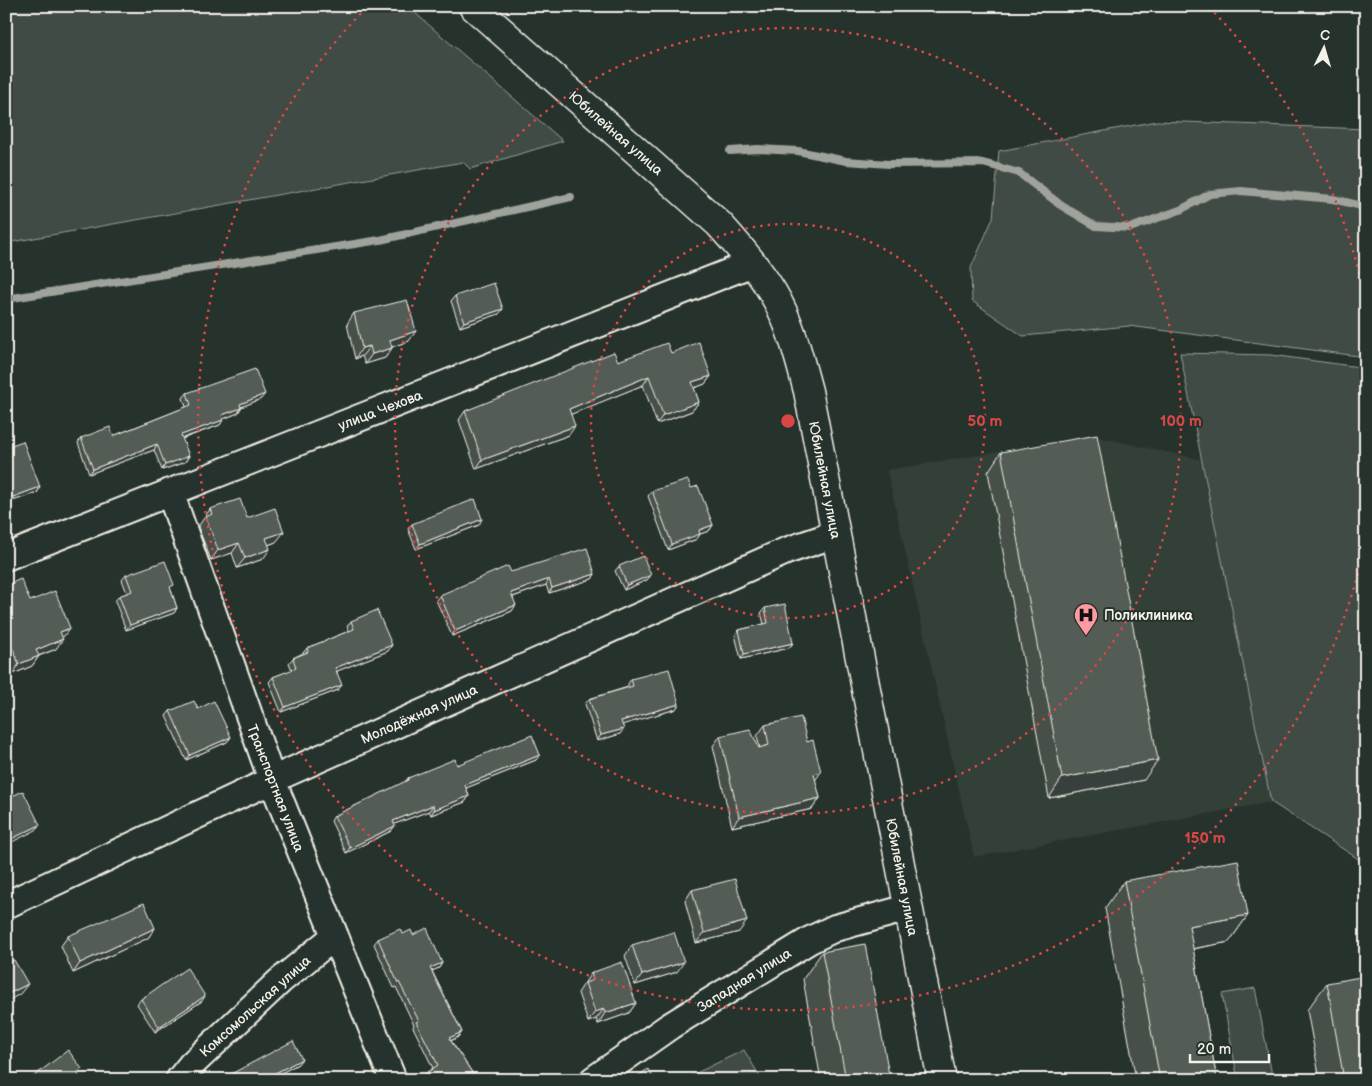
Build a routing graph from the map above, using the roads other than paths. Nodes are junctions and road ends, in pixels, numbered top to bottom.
1 (473, 6) edge
2 (753, 263) junction
3 (170, 492) junction
4 (836, 534) junction
5 (6, 557) edge
6 (272, 780) junction
7 (6, 905) edge
8 (908, 908) junction
9 (335, 936) junction
10 (179, 1080) edge
11 (393, 1080) edge
12 (593, 1080) edge
13 (942, 1080) edge

1 - 2 main road, Юбилейная улица
2 - 3 street, улица Чехова
2 - 4 main road, Юбилейная улица
3 - 5 street, улица Чехова
3 - 6 street, Транспортная улица
4 - 6 street, Молодёжная улица
4 - 8 main road, Юбилейная улица
6 - 7 street, Молодёжная улица
6 - 9 street, Транспортная улица
8 - 12 street, Западная улица
8 - 13 main road, Юбилейная улица
9 - 10 street, Комсомольская улица
9 - 11 street, Транспортная улица

